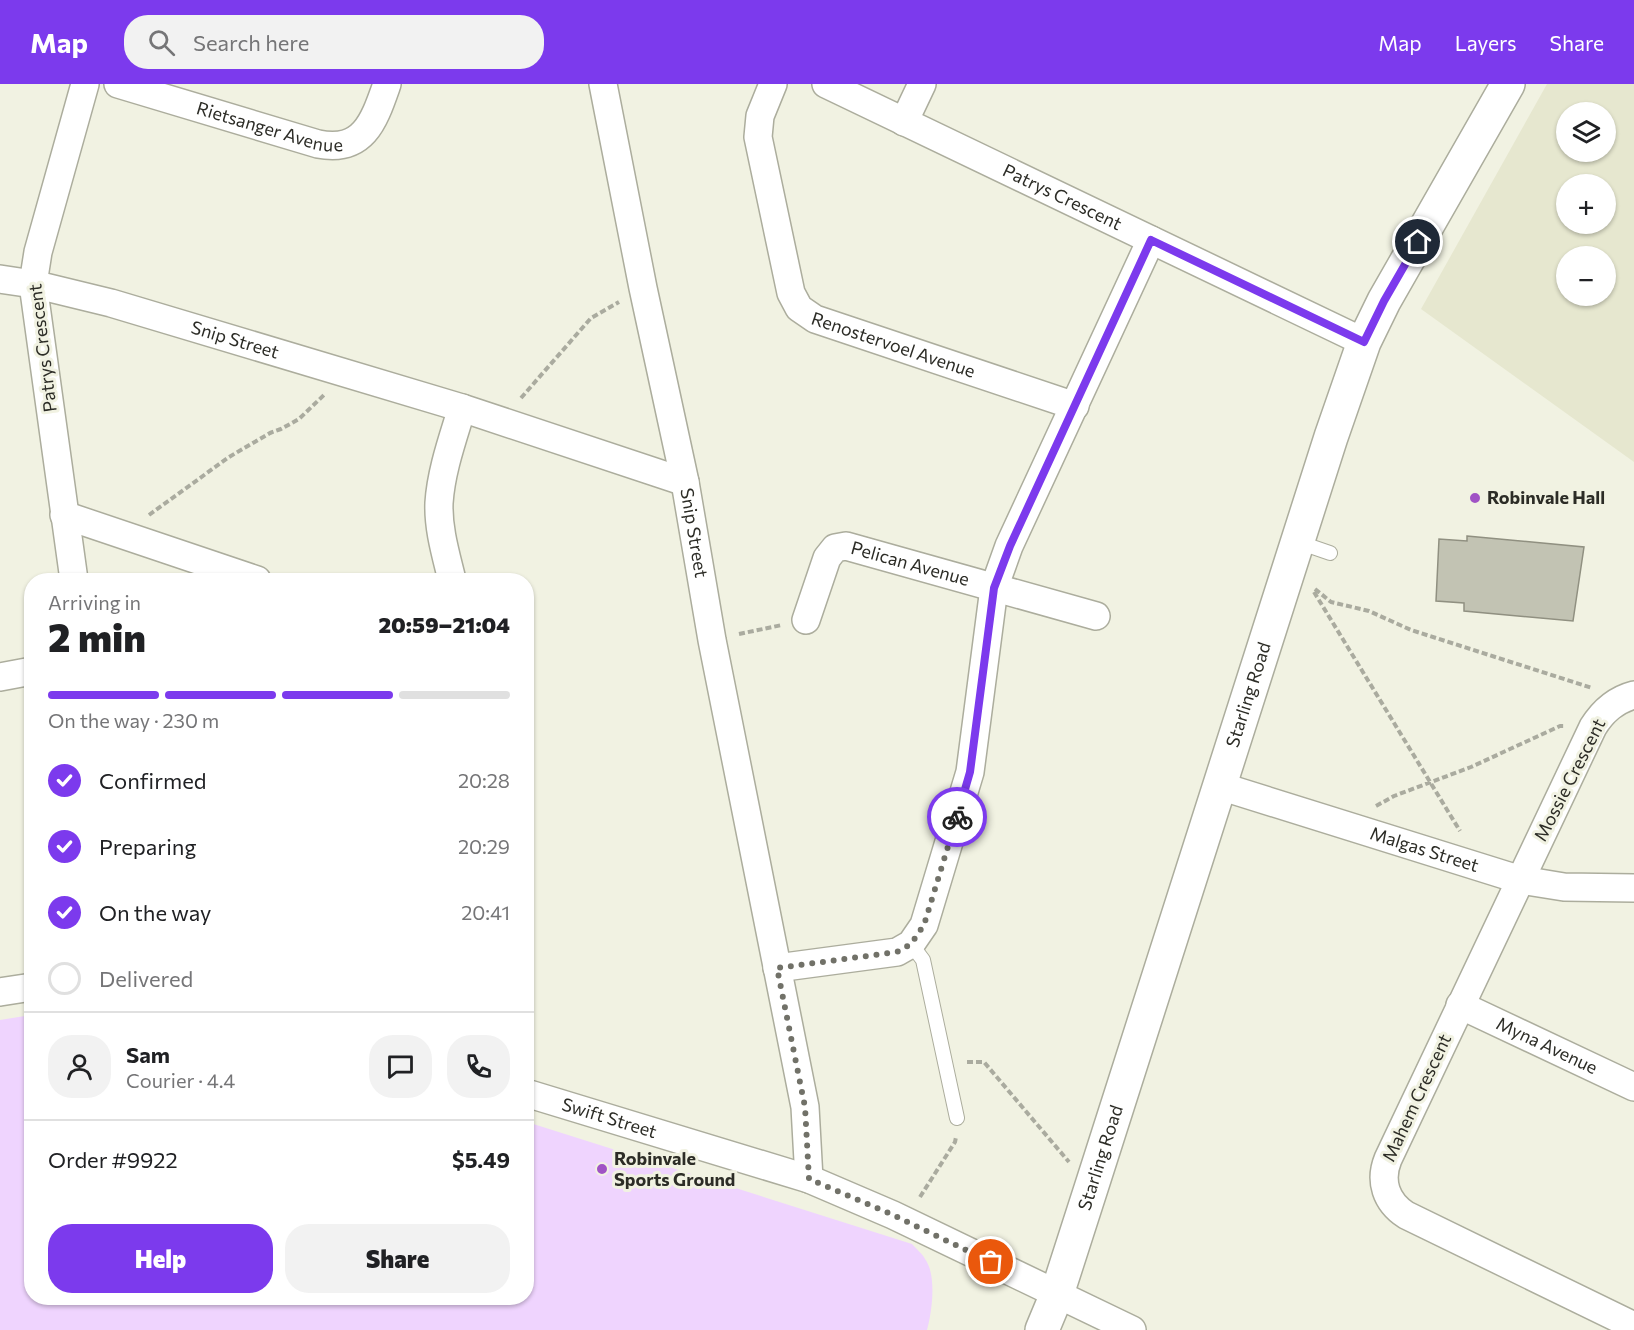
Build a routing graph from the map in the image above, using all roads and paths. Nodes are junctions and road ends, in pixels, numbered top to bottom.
1 (84, 84) edge
2 (118, 84) edge
3 (387, 84) edge
4 (603, 84) edge
5 (772, 84) edge
6 (826, 84) edge
7 (922, 84) edge
8 (1508, 84) edge
9 (904, 122) junction
10 (1151, 240) junction
11 (0, 279) edge
12 (33, 284) junction
13 (643, 288) junction
14 (1364, 342) junction
15 (338, 370) junction
16 (1075, 406) junction
17 (462, 408) junction
18 (503, 422) junction
19 (685, 482) junction
20 (64, 514) junction
21 (131, 538) junction
22 (1298, 542) junction
23 (1330, 553) dead end
24 (73, 573) edge
25 (236, 573) edge
26 (450, 573) edge
27 (994, 588) junction
28 (1096, 616) dead end
29 (806, 620) joint
30 (712, 640) junction
31 (24, 672) edge
32 (0, 677) edge
33 (1623, 700) edge
34 (1593, 727) junction
35 (1431, 783) junction
36 (1220, 786) junction
37 (1359, 829) junction
38 (1461, 861) junction
39 (1521, 880) junction
40 (1634, 888) edge
41 (911, 944) junction
42 (777, 968) junction
43 (24, 988) edge
44 (0, 992) edge
45 (1460, 1005) junction
46 (945, 1063) junction
47 (1634, 1087) edge
48 (534, 1095) edge
49 (957, 1118) joint
50 (809, 1179) junction
51 (1094, 1179) junction
52 (893, 1215) junction
53 (1057, 1294) junction
54 (1634, 1326) edge
55 (1042, 1330) edge
56 (1132, 1330) edge

1 - 12 street, Patrys Crescent
2 - 3 street, Rietsanger Avenue
4 - 13 street
5 - 16 street, Renostervoel Avenue
6 - 9 street, Patrys Crescent
7 - 9 street
8 - 14 street, Starling Road
9 - 10 street, Patrys Crescent
10 - 14 street, Patrys Crescent
10 - 16 street
11 - 12 street, Snip Street
12 - 15 street, Snip Street
12 - 20 street, Patrys Crescent
13 - 18 path
13 - 19 street
14 - 22 street, Starling Road
15 - 17 street, Snip Street
15 - 21 path
16 - 27 street
17 - 18 street, Snip Street
17 - 26 street
18 - 19 street, Snip Street
19 - 30 street, Snip Street
20 - 21 street
20 - 24 street, Patrys Crescent
21 - 25 street
22 - 23 lane
22 - 36 street, Starling Road
27 - 28 street, Pelican Avenue
27 - 29 street, Pelican Avenue
27 - 41 street
29 - 30 path
30 - 42 street, Snip Street
31 - 32 street
33 - 34 street, Mossie Crescent
33 - 35 path
34 - 35 path
34 - 39 street, Mossie Crescent
35 - 37 path
35 - 38 path
36 - 37 street, Malgas Street
36 - 51 street, Starling Road
37 - 38 street, Malgas Street
38 - 39 street, Malgas Street
39 - 40 street, Malgas Street
39 - 45 street, Mahem Crescent
41 - 42 street
41 - 46 lane
42 - 50 street, Snip Street
43 - 44 street
45 - 47 street, Myna Avenue
45 - 54 street, Mahem Crescent
46 - 49 lane
46 - 51 path
48 - 50 street, Swift Street
49 - 52 path
50 - 52 street, Swift Street
51 - 53 street, Starling Road
52 - 53 street, Swift Street
53 - 55 street, Starling Road
53 - 56 street, Swift Street

